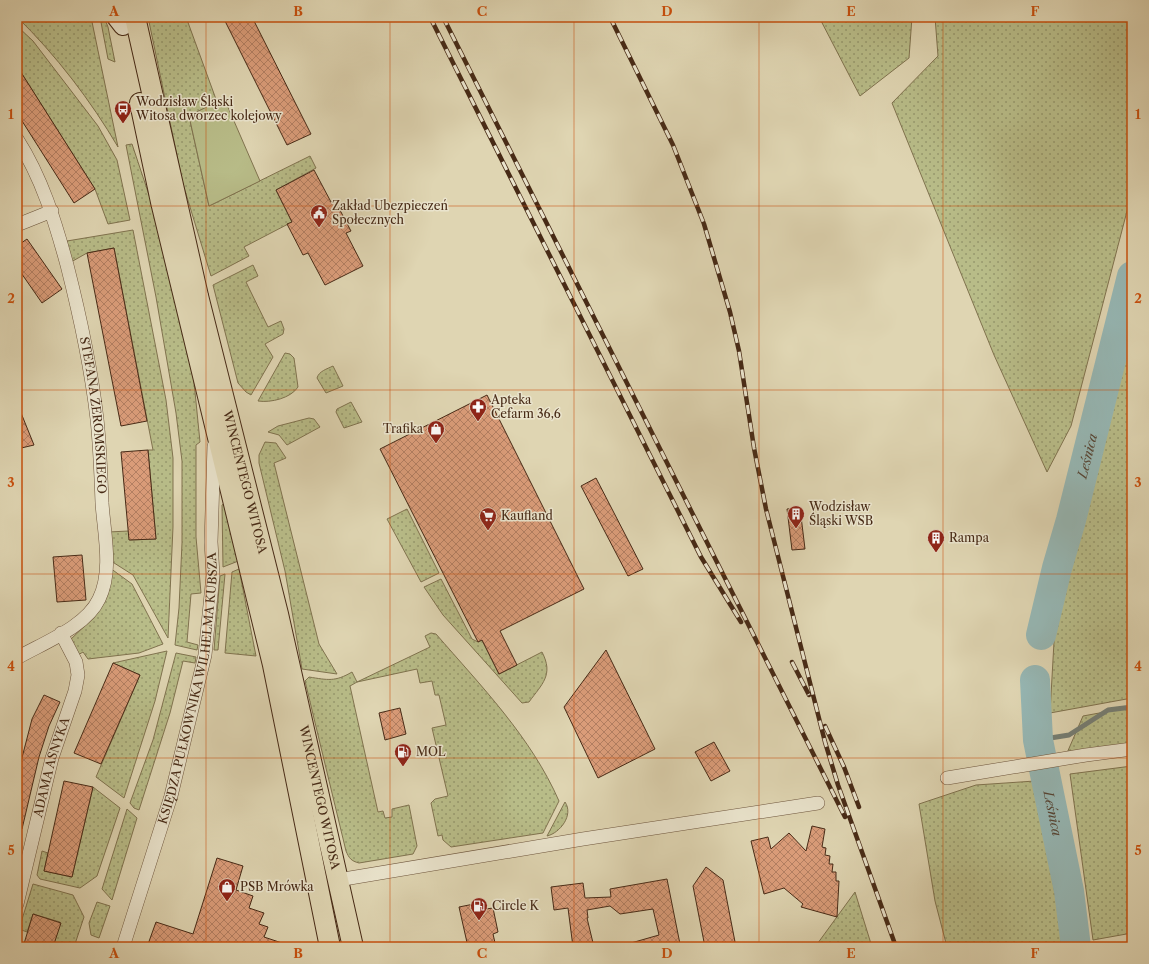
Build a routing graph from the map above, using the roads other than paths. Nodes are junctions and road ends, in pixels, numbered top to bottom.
1 (124, 19) edge
2 (17, 139) edge
3 (52, 211) junction
4 (17, 225) edge
5 (215, 424) junction
6 (61, 633) junction
7 (17, 658) edge
8 (1132, 749) edge
9 (946, 778) dead end
10 (818, 803) dead end
11 (338, 880) junction
12 (17, 904) edge
13 (123, 947) edge
14 (330, 947) edge
15 (353, 947) edge

1 - 5 main road, WINCENTEGO WITOSA
1 - 11 main road, WINCENTEGO WITOSA
2 - 3 street, STEFANA ŻEROMSKIEGO
3 - 4 street
3 - 6 street, STEFANA ŻEROMSKIEGO
5 - 13 street, KSIĘDZA PUŁKOWNIKA WILHELMA KUBSZA
5 - 14 main road, WINCENTEGO WITOSA
6 - 7 street, STEFANA ŻEROMSKIEGO
6 - 12 street, ADAMA ASNYKA
8 - 9 street
10 - 11 street
11 - 15 main road, WINCENTEGO WITOSA

